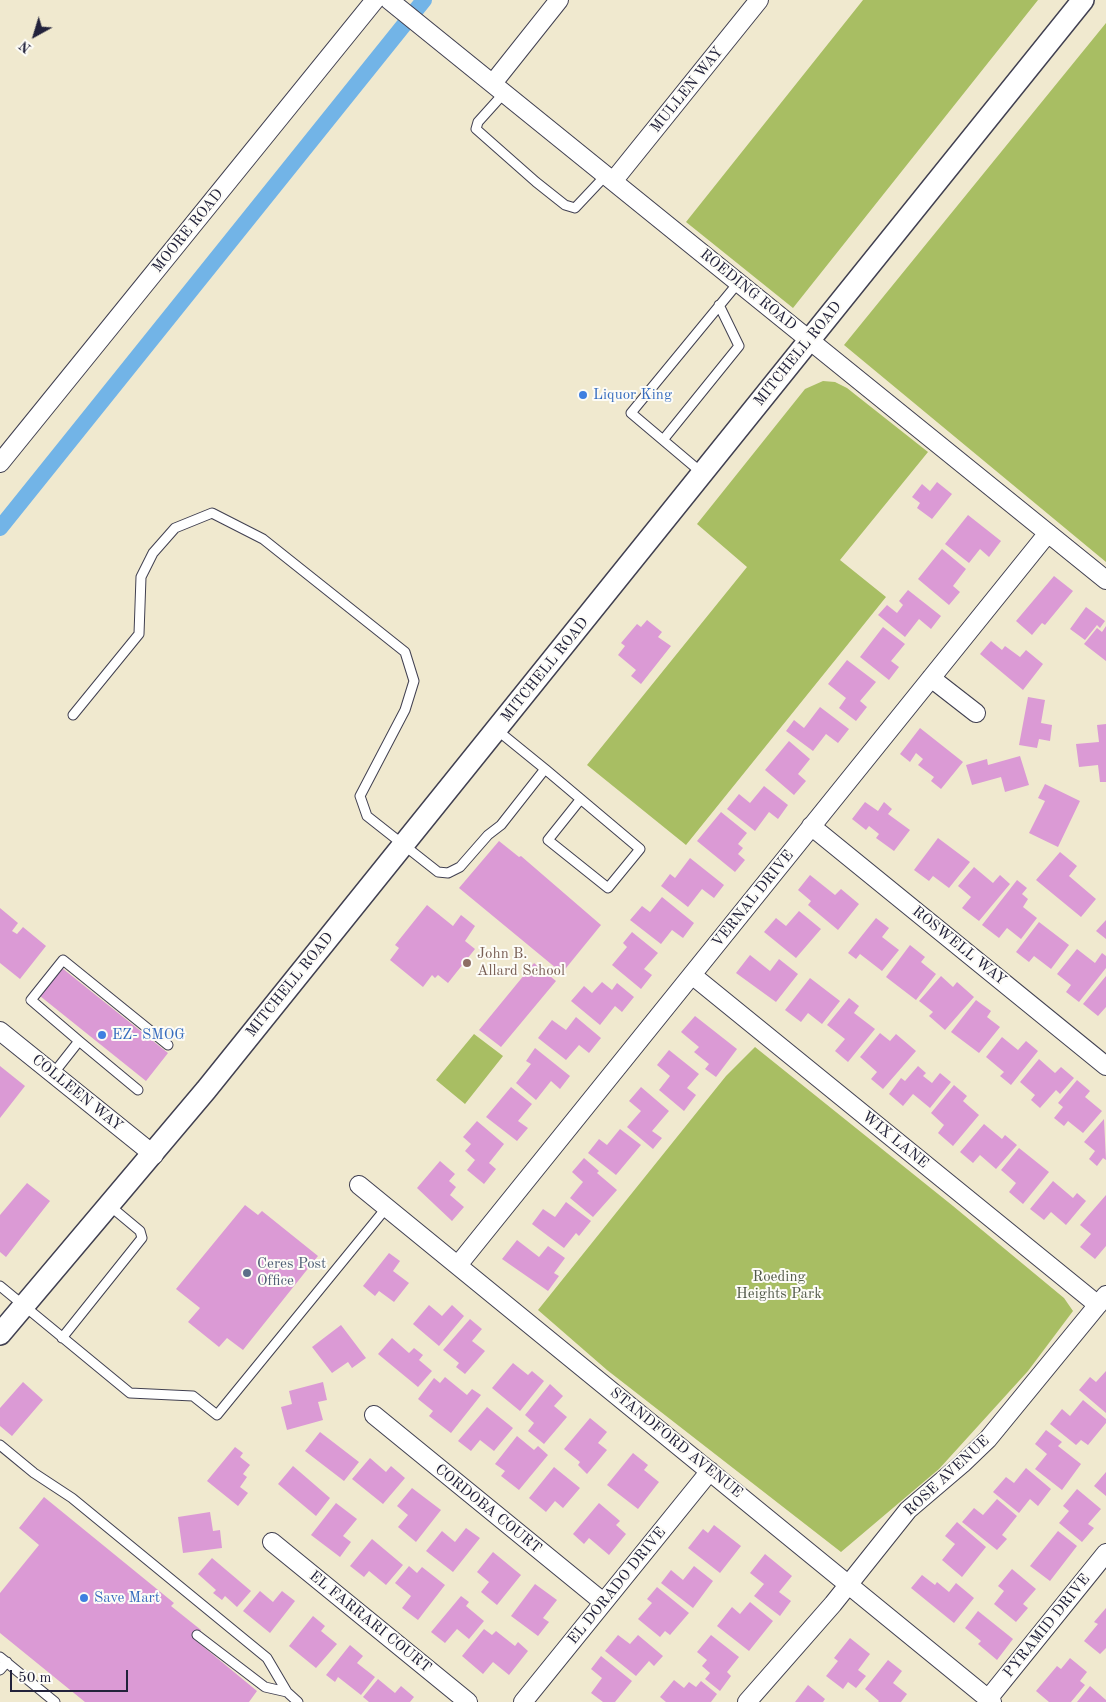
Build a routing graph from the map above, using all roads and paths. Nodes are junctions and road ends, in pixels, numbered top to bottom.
1 (375, 0) edge
2 (559, 0) edge
3 (759, 0) edge
4 (1083, 0) edge
5 (395, 5) edge
6 (499, 87) junction
7 (610, 177) junction
8 (738, 283) junction
9 (719, 305) junction
10 (809, 340) junction
11 (663, 440) junction
12 (0, 463) edge
13 (702, 473) junction
14 (1048, 533) junction
15 (1106, 580) edge
16 (931, 678) junction
17 (976, 713) dead end
18 (73, 715) dead end
19 (497, 730) junction
20 (545, 770) junction
21 (580, 800) junction
22 (811, 826) junction
23 (403, 845) junction
24 (692, 975) junction
25 (0, 1032) edge
26 (79, 1041) junction
27 (168, 1045) dead end
28 (1106, 1066) edge
29 (53, 1074) junction
30 (138, 1090) dead end
31 (154, 1155) junction
32 (359, 1185) dead end
33 (110, 1206) junction
34 (387, 1207) junction
35 (458, 1265) junction
36 (0, 1286) edge
37 (1102, 1300) edge
38 (24, 1306) junction
39 (0, 1334) edge
40 (62, 1338) junction
41 (374, 1415) dead end
42 (0, 1445) edge
43 (710, 1471) junction
44 (272, 1542) dead end
45 (1105, 1557) edge
46 (849, 1584) junction
47 (603, 1602) junction
48 (197, 1635) dead end
49 (3, 1659) edge
50 (0, 1670) edge
51 (286, 1692) junction
52 (990, 1700) edge
53 (56, 1702) edge
54 (298, 1702) edge
55 (468, 1702) edge
56 (523, 1702) edge
57 (747, 1702) edge

1 - 12 street, MOORE ROAD
2 - 6 street
3 - 7 street, MULLEN WAY
4 - 10 street, MITCHELL ROAD
5 - 6 street, ROEDING ROAD
6 - 7 street, ROEDING ROAD
6 - 7 lane
7 - 8 street, ROEDING ROAD
8 - 9 lane
8 - 10 street, ROEDING ROAD
9 - 11 lane
9 - 11 lane
10 - 13 street, MITCHELL ROAD
10 - 14 street, ROEDING ROAD
11 - 13 lane
13 - 19 street, MITCHELL ROAD
14 - 15 street, ROEDING ROAD
14 - 16 street, VERNAL DRIVE
16 - 17 street
16 - 22 street, VERNAL DRIVE
18 - 23 lane
19 - 20 lane
19 - 23 street, MITCHELL ROAD
20 - 21 lane
20 - 23 lane
21 - 21 lane
22 - 24 street, VERNAL DRIVE
22 - 28 street, ROSWELL WAY
23 - 31 street, MITCHELL ROAD
24 - 35 street, VERNAL DRIVE
24 - 37 street, WIX LANE
25 - 29 street, COLLEEN WAY
26 - 27 lane
26 - 29 lane
26 - 30 lane
29 - 31 street, COLLEEN WAY
31 - 33 street, MITCHELL ROAD
32 - 34 street, STANDFORD AVENUE
33 - 38 street, MITCHELL ROAD
33 - 40 lane
34 - 35 street, STANDFORD AVENUE
34 - 40 lane
35 - 43 street, STANDFORD AVENUE
36 - 38 lane
37 - 46 street, ROSE AVENUE
38 - 39 street, MITCHELL ROAD
38 - 40 lane
41 - 47 street, CORDOBA COURT
42 - 51 lane
43 - 46 street, STANDFORD AVENUE
43 - 47 street, EL DORADO DRIVE
44 - 55 street, EL FARRARI COURT
45 - 52 street, PYRAMID DRIVE
46 - 52 street, STANDFORD AVENUE
46 - 57 street, ROSE AVENUE
47 - 56 street, EL DORADO DRIVE
48 - 51 lane
49 - 50 lane
49 - 53 lane
51 - 54 lane

